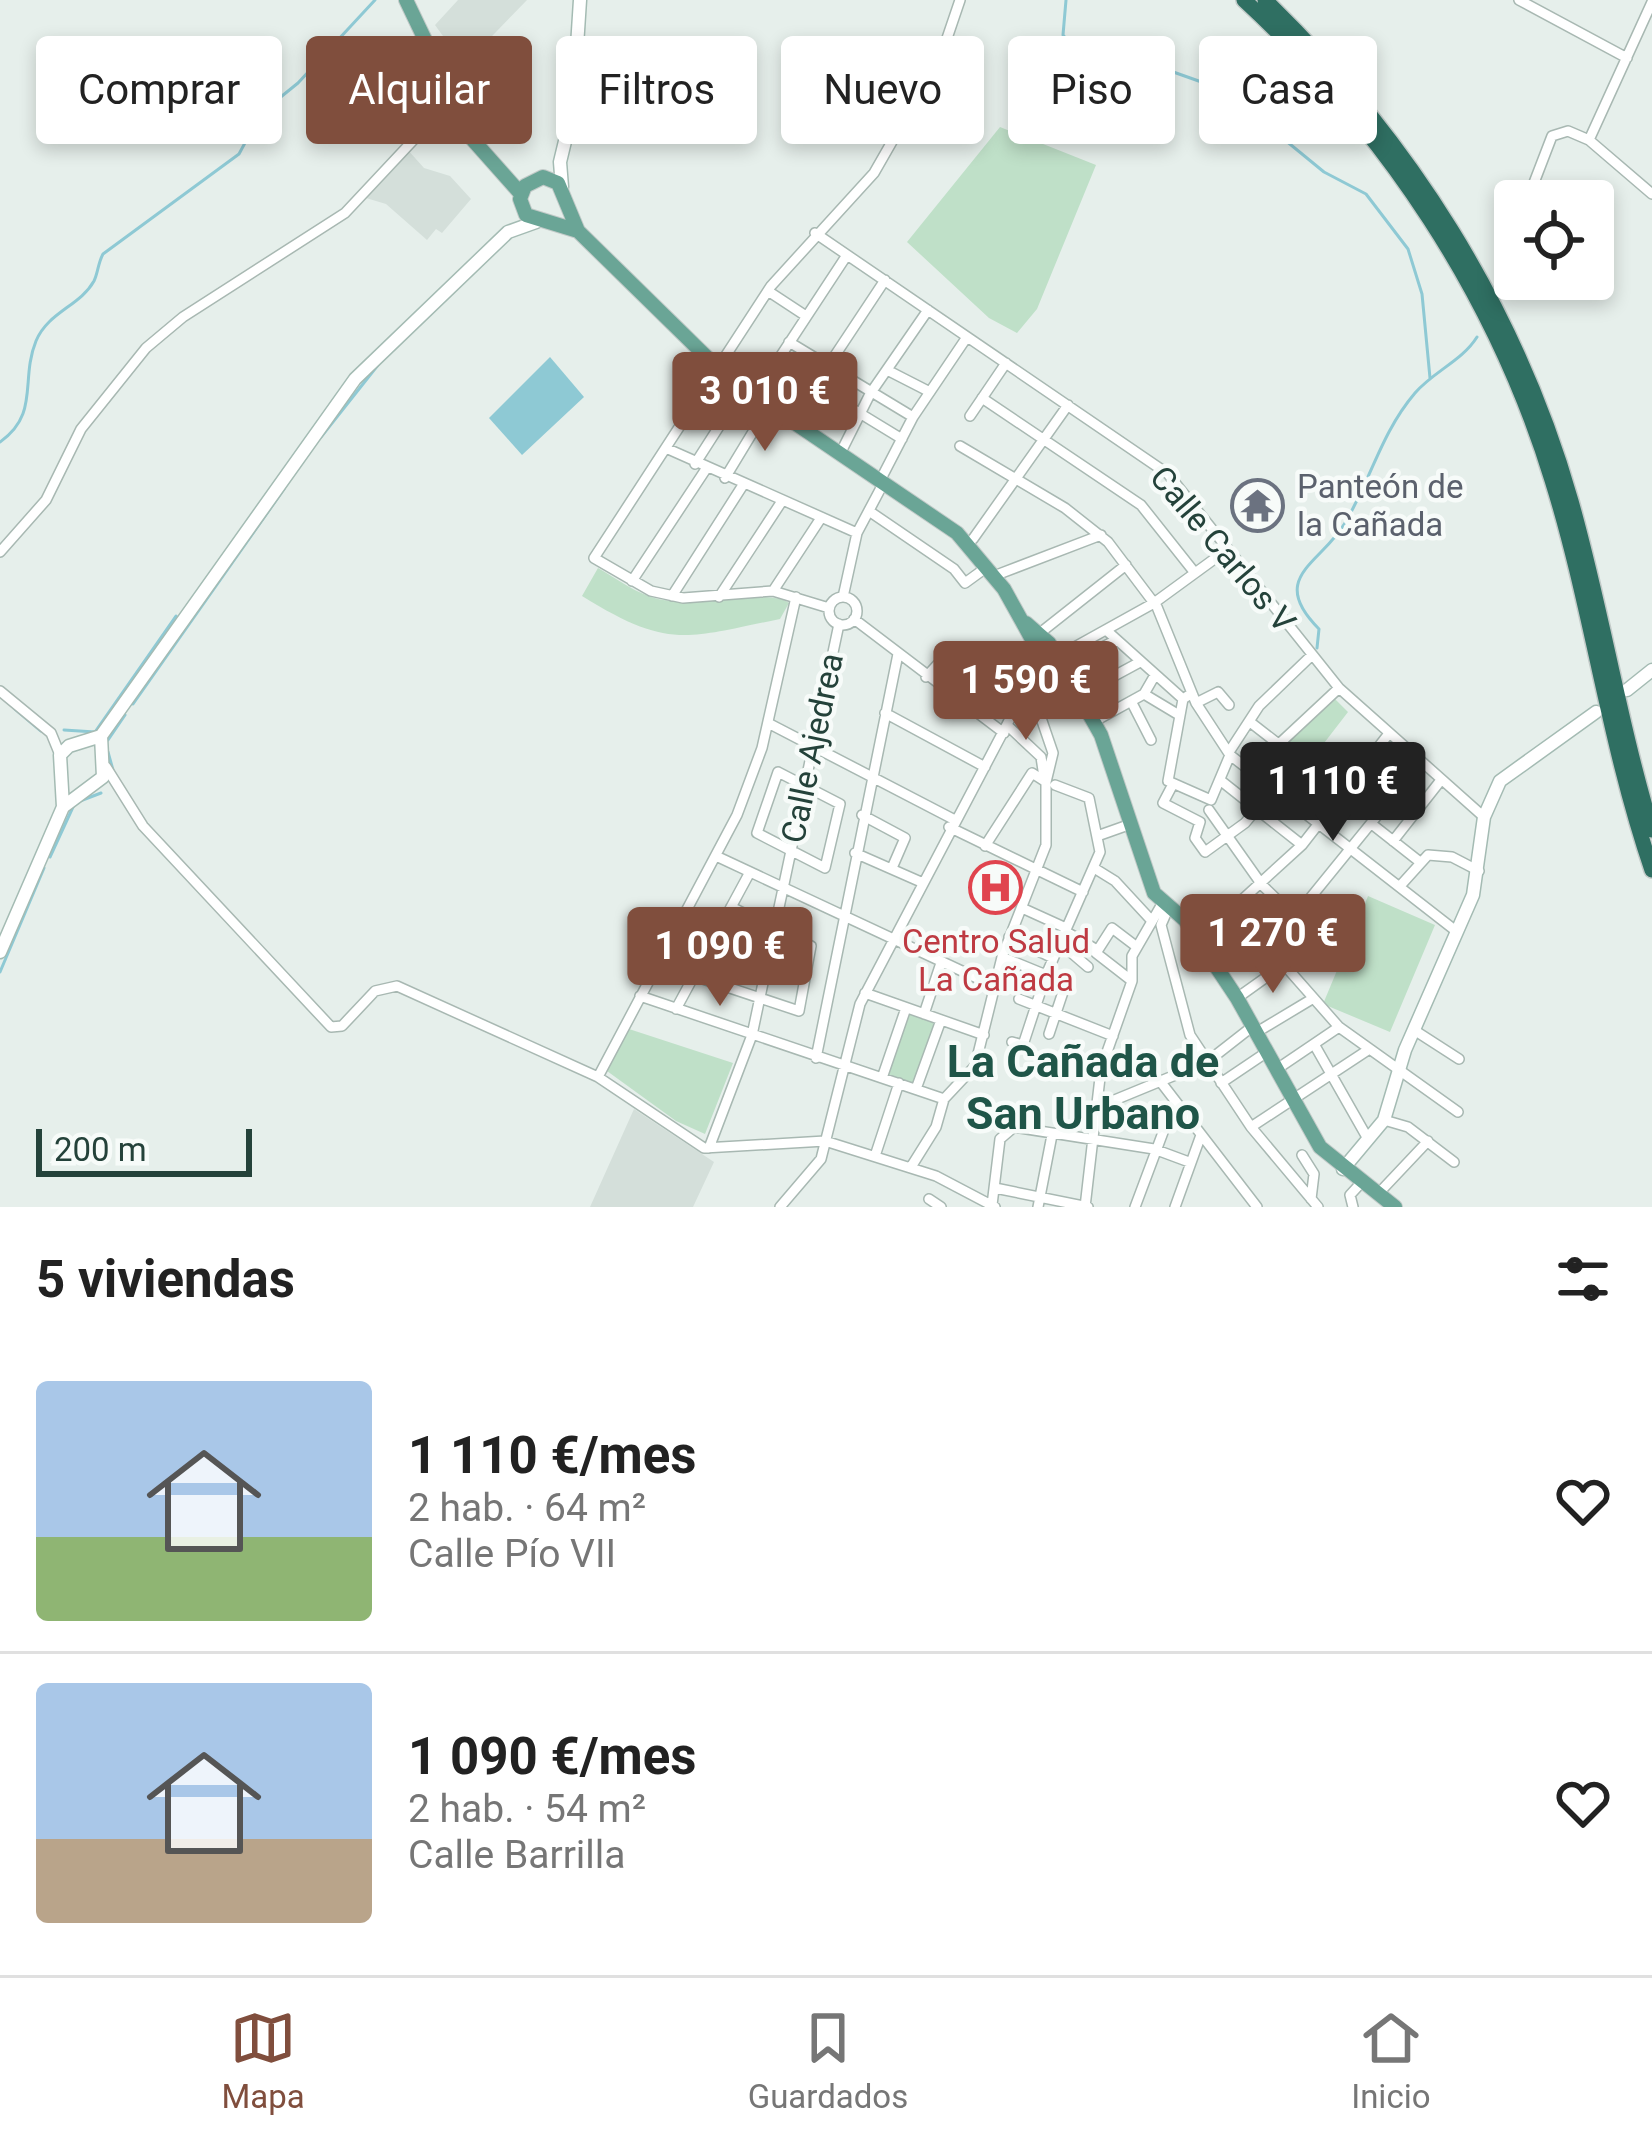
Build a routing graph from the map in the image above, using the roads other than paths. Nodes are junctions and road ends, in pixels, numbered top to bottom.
1 (406, 0) edge
2 (580, 0) edge
3 (960, 0) edge
4 (1244, 0) edge
5 (1264, 0) edge
6 (1519, 0) edge
7 (1652, 2) edge
8 (423, 36) edge
9 (1627, 58) junction
10 (1588, 140) junction
11 (409, 144) edge
12 (477, 144) edge
13 (560, 162) junction
14 (509, 176) junction
15 (537, 179) junction
16 (1535, 180) edge
17 (562, 187) junction
18 (1652, 194) edge
19 (521, 199) junction
20 (565, 206) junction
21 (542, 222) junction
22 (578, 231) junction
23 (508, 232) junction
24 (814, 233) junction
25 (848, 255) junction
26 (885, 280) junction
27 (771, 293) junction
28 (928, 310) junction
29 (806, 316) junction
30 (968, 337) junction
31 (789, 342) junction
32 (816, 359) junction
33 (1006, 363) junction
34 (828, 366) junction
35 (719, 368) junction
36 (887, 370) junction
37 (750, 391) junction
38 (929, 392) junction
39 (870, 394) junction
40 (982, 398) junction
41 (1068, 405) junction
42 (768, 407) junction
43 (970, 416) dead end
44 (859, 417) junction
45 (913, 417) junction
46 (902, 439) junction
47 (1046, 440) junction
48 (960, 446) dead end
49 (668, 449) junction
50 (842, 450) junction
51 (701, 467) junction
52 (724, 478) junction
53 (883, 479) junction
54 (1018, 480) junction
55 (742, 485) junction
56 (782, 502) junction
57 (869, 511) junction
58 (821, 518) junction
59 (857, 533) junction
60 (1101, 535) junction
61 (973, 539) junction
62 (1228, 549) junction
63 (0, 552) edge
64 (1126, 565) junction
65 (1195, 573) junction
66 (997, 576) junction
67 (632, 581) junction
68 (773, 590) junction
69 (672, 596) junction
70 (719, 597) junction
71 (796, 597) junction
72 (843, 597) junction
73 (1154, 603) junction
74 (829, 608) junction
75 (854, 619) junction
76 (839, 624) junction
77 (1106, 630) junction
78 (1033, 632) junction
79 (1116, 640) junction
80 (898, 654) junction
81 (1312, 655) junction
82 (1052, 656) junction
83 (1140, 662) junction
84 (978, 669) junction
85 (1652, 670) edge
86 (1155, 675) junction
87 (926, 676) junction
88 (969, 680) dead end
89 (1000, 685) junction
90 (1339, 688) junction
91 (1627, 690) dead end
92 (0, 691) edge
93 (1079, 694) junction
94 (1144, 694) junction
95 (992, 696) dead end
96 (1191, 698) junction
97 (1020, 699) junction
98 (1131, 701) junction
99 (1228, 705) dead end
100 (1596, 712) dead end
101 (885, 713) junction
102 (1179, 715) junction
103 (1094, 721) junction
104 (1250, 722) junction
105 (769, 723) junction
106 (1006, 729) junction
107 (51, 733) junction
108 (101, 736) junction
109 (1387, 736) junction
110 (1151, 740) dead end
111 (81, 744) junction
112 (1279, 744) junction
113 (812, 747) junction
114 (1230, 752) junction
115 (60, 755) junction
116 (102, 759) junction
117 (1420, 763) junction
118 (985, 767) junction
119 (871, 777) junction
120 (1220, 780) junction
121 (1442, 780) junction
122 (61, 781) junction
123 (1051, 783) junction
124 (1173, 784) junction
125 (805, 785) junction
126 (1275, 787) junction
127 (89, 789) junction
128 (121, 793) junction
129 (1344, 795) junction
130 (1210, 805) junction
131 (63, 807) junction
132 (1257, 808) junction
133 (862, 815) junction
134 (1484, 817) junction
135 (951, 823) junction
136 (1321, 823) junction
137 (1130, 824) junction
138 (1373, 825) junction
139 (1652, 830) edge
140 (1100, 835) junction
141 (1228, 836) junction
142 (1393, 841) junction
143 (1302, 844) junction
144 (985, 846) junction
145 (789, 850) junction
146 (1353, 850) junction
147 (855, 853) junction
148 (716, 856) junction
149 (1420, 862) junction
150 (892, 868) junction
151 (1094, 868) junction
152 (1040, 870) junction
153 (1652, 870) edge
154 (1480, 871) junction
155 (750, 872) junction
156 (921, 882) junction
157 (1262, 885) junction
158 (1400, 886) junction
159 (780, 888) junction
160 (1083, 892) junction
161 (1165, 906) junction
162 (731, 907) junction
163 (1022, 908) junction
164 (1233, 908) junction
165 (1294, 918) junction
166 (843, 919) junction
167 (1185, 920) junction
168 (1153, 921) junction
169 (773, 928) junction
170 (1066, 930) junction
171 (1456, 931) junction
172 (1009, 938) junction
173 (891, 939) junction
174 (1317, 941) junction
175 (1060, 943) junction
176 (1137, 947) junction
177 (1097, 950) junction
178 (0, 952) edge
179 (1334, 954) dead end
180 (1001, 957) junction
181 (1053, 958) junction
182 (941, 963) junction
183 (1088, 968) dead end
184 (1285, 968) junction
185 (694, 976) junction
186 (1046, 976) junction
187 (1067, 980) dead end
188 (1132, 981) junction
189 (994, 986) junction
190 (865, 993) junction
191 (640, 996) junction
192 (759, 998) junction
193 (1237, 998) junction
194 (1019, 999) dead end
195 (1312, 999) junction
196 (1036, 1005) junction
197 (906, 1008) junction
198 (676, 1009) junction
199 (1057, 1012) junction
200 (924, 1014) junction
201 (941, 1020) junction
202 (1339, 1028) junction
203 (1255, 1029) junction
204 (1414, 1030) junction
205 (1049, 1034) dead end
206 (752, 1035) junction
207 (984, 1035) junction
208 (1113, 1036) junction
209 (1012, 1042) dead end
210 (1314, 1044) junction
211 (1369, 1050) junction
212 (1267, 1052) junction
213 (816, 1058) junction
214 (1459, 1059) dead end
215 (1207, 1062) junction
216 (843, 1065) junction
217 (1276, 1069) junction
218 (1398, 1073) junction
219 (1332, 1075) junction
220 (598, 1077) junction
221 (882, 1078) junction
222 (1160, 1082) junction
223 (899, 1083) junction
224 (1221, 1083) junction
225 (916, 1089) junction
226 (944, 1099) junction
227 (1294, 1101) junction
228 (1174, 1103) junction
229 (1100, 1106) junction
230 (1459, 1112) dead end
231 (1384, 1120) junction
232 (1251, 1127) junction
233 (1052, 1135) junction
234 (1201, 1135) junction
235 (1368, 1138) junction
236 (825, 1141) junction
237 (1095, 1141) junction
238 (1428, 1142) junction
239 (710, 1148) junction
240 (1154, 1149) junction
241 (876, 1153) junction
242 (1301, 1155) dead end
243 (1190, 1162) junction
244 (1454, 1162) dead end
245 (911, 1167) junction
246 (1343, 1169) junction
247 (1361, 1183) junction
248 (995, 1188) junction
249 (1377, 1195) junction
250 (929, 1199) dead end
251 (1039, 1202) edge
252 (1314, 1203) edge
253 (993, 1206) edge
254 (1086, 1206) edge
255 (780, 1207) edge
256 (941, 1207) edge
257 (1135, 1207) edge
258 (1175, 1207) edge
259 (1257, 1207) edge
260 (1353, 1207) edge
261 (1395, 1207) edge

1 - 8 main road
2 - 13 main road
3 - 24 street
4 - 153 highway
5 - 139 highway
6 - 9 street
7 - 9 street
9 - 10 street
10 - 16 street
10 - 18 street
11 - 63 street
12 - 14 main road
13 - 15 main road
13 - 17 main road
14 - 15 main road
14 - 19 main road
15 - 17 main road
15 - 19 main road
17 - 20 main road
19 - 21 main road
19 - 23 main road
20 - 21 main road
20 - 22 main road
21 - 22 main road
21 - 23 main road
22 - 35 main road
23 - 108 main road
24 - 25 street, Calle Carlos V
24 - 27 street
25 - 26 street, Calle Carlos V
25 - 29 street
26 - 28 street, Calle Carlos V
26 - 34 street
27 - 29 street
27 - 35 street
28 - 30 street, Calle Carlos V
28 - 36 street
29 - 31 street
30 - 33 street, Calle Carlos V
30 - 38 street
31 - 32 street
31 - 37 street
32 - 34 street
32 - 44 street
33 - 40 street
33 - 41 street, Calle Carlos V
34 - 39 street
35 - 37 main road
35 - 49 street
36 - 38 street
36 - 39 street
37 - 42 main road
37 - 50 main road
37 - 51 street
38 - 45 street
39 - 44 street
39 - 45 street
40 - 43 street
40 - 47 street
41 - 47 street
41 - 62 street, Calle Carlos V
42 - 52 street
42 - 53 main road
44 - 46 street
44 - 50 street
45 - 46 street
46 - 53 street
47 - 54 street
47 - 65 street
48 - 54 street
49 - 51 street
49 - 67 street
50 - 53 main road
51 - 52 street
51 - 67 street
52 - 55 street
53 - 57 street
53 - 61 main road
53 - 66 main road
54 - 60 street
54 - 61 street
55 - 56 street
55 - 69 street
56 - 58 street
56 - 70 street
57 - 59 street
57 - 66 street
58 - 59 street
58 - 68 street
59 - 72 street
60 - 64 street
60 - 66 street
61 - 66 main road
62 - 65 street
62 - 81 street, Calle Carlos V
64 - 73 street
64 - 78 street
65 - 73 street
66 - 78 main road
67 - 69 street
68 - 70 street
68 - 71 street
69 - 70 street
71 - 74 street
71 - 105 street
72 - 74 street
72 - 75 street
73 - 77 street
73 - 96 street
74 - 76 street
75 - 76 street
75 - 80 street
76 - 113 street, Calle Ajedrea
77 - 79 street
77 - 82 street
78 - 82 main road
79 - 82 street
79 - 83 street
80 - 87 street
80 - 101 street
81 - 90 street, Calle Carlos V
81 - 104 street
82 - 93 main road
82 - 97 street
83 - 86 street
83 - 93 street
84 - 87 street
84 - 88 street
84 - 89 street
85 - 91 main road
86 - 94 street
86 - 96 street
87 - 106 street
89 - 95 street
89 - 97 street
90 - 109 street, Calle Carlos V
90 - 112 street
92 - 107 street
93 - 103 main road
94 - 98 street
94 - 102 street
96 - 99 street
96 - 102 street
96 - 114 street
97 - 106 street
97 - 123 street
98 - 103 street
98 - 110 street
100 - 134 main road
101 - 118 street
101 - 119 street
102 - 124 street
103 - 137 main road
104 - 112 street
104 - 114 street
105 - 113 street
105 - 148 street
106 - 118 street
106 - 123 street
107 - 111 street
107 - 115 street
108 - 111 main road
108 - 116 main road
109 - 117 street, Calle Carlos V
109 - 129 street
111 - 115 main road
111 - 116 main road
112 - 129 street
113 - 119 street
113 - 125 street, Calle Ajedrea
114 - 120 street
114 - 126 street
115 - 122 main road
116 - 127 main road
116 - 128 street
117 - 121 street, Calle Carlos V
117 - 138 street
118 - 135 street
119 - 133 street
119 - 135 street
120 - 130 street
120 - 132 street
121 - 134 street, Calle Carlos V
121 - 142 street
122 - 127 main road
122 - 131 main road
123 - 140 street
123 - 144 street
123 - 152 street
124 - 130 street
124 - 141 street
125 - 145 street, Calle Ajedrea
125 - 145 street
125 - 145 street
126 - 132 street
126 - 136 street
127 - 128 street
127 - 131 main road
128 - 220 street
129 - 136 street
130 - 141 street
131 - 178 main road
132 - 141 street
132 - 143 street
133 - 147 street
133 - 150 street
134 - 154 main road
135 - 144 street
135 - 156 street
136 - 143 street
136 - 146 street
137 - 140 street
137 - 161 main road
138 - 142 street
138 - 146 street
140 - 151 street
141 - 157 street
142 - 149 street
143 - 157 street
144 - 152 street
145 - 159 street, Calle Ajedrea
146 - 158 street
146 - 165 street
147 - 150 street
147 - 166 street
148 - 155 street
148 - 191 street
149 - 154 street
149 - 158 street
150 - 156 street
151 - 160 street
151 - 168 street
152 - 160 street
152 - 163 street
154 - 171 main road
155 - 159 street
155 - 162 street
156 - 173 street
157 - 164 street
157 - 165 street
158 - 171 street
159 - 166 street
159 - 169 street, Calle Ajedrea
160 - 170 street
161 - 167 main road
161 - 168 street
161 - 215 street
162 - 169 street
162 - 185 street
163 - 170 street
163 - 172 street
164 - 167 street
164 - 184 street
165 - 174 street
166 - 173 street
166 - 213 street
167 - 193 main road
168 - 176 street
169 - 192 street, Calle Ajedrea
169 - 192 street
170 - 175 street
170 - 177 street
171 - 204 main road
172 - 180 street
172 - 181 street
173 - 182 street
173 - 190 street
174 - 179 street
174 - 184 street
175 - 181 street
175 - 183 street
176 - 177 street
176 - 188 street
177 - 188 street
180 - 186 street
180 - 189 street
181 - 186 street
182 - 189 street
182 - 200 street
184 - 193 street
184 - 195 street
185 - 192 street
185 - 198 street
186 - 196 street
187 - 199 street
188 - 208 street
189 - 207 street
190 - 197 street
190 - 216 street
191 - 198 street
191 - 220 street
192 - 206 street, Calle Ajedrea
193 - 203 main road
194 - 196 street
195 - 202 street
195 - 203 street
196 - 199 street
196 - 209 street
197 - 200 street
197 - 221 street
198 - 206 street
199 - 205 street
199 - 208 street
200 - 201 street
201 - 207 street
201 - 225 street
202 - 210 street
202 - 211 street
203 - 212 main road
203 - 215 street
204 - 214 street
204 - 218 main road
206 - 213 street
206 - 239 street, Calle Ajedrea
207 - 226 street
208 - 229 street
210 - 217 street
210 - 219 street
211 - 218 street
211 - 219 street
212 - 217 main road
212 - 224 street
213 - 216 street
215 - 222 street
215 - 224 street
216 - 221 street
216 - 236 street
217 - 227 main road
218 - 230 street
218 - 231 main road
219 - 227 street
219 - 235 street
220 - 239 street
221 - 223 street
222 - 228 street
222 - 229 street
223 - 225 street
223 - 241 street
224 - 232 street
225 - 226 street
226 - 245 street
227 - 232 street
227 - 246 main road
228 - 234 street
228 - 240 street
229 - 237 street
231 - 235 main road
231 - 238 street
232 - 252 street
233 - 237 street
233 - 248 street
233 - 251 street
234 - 243 street
234 - 259 street
235 - 246 main road
236 - 239 street
236 - 241 street
236 - 255 street
237 - 240 street
237 - 254 street
238 - 244 street
238 - 249 street
240 - 243 street
240 - 257 street
241 - 245 street
242 - 252 street
243 - 258 street
245 - 253 street
246 - 247 main road
247 - 249 main road
247 - 260 street
248 - 251 street
248 - 253 street
249 - 261 main road
250 - 256 street
251 - 254 street

